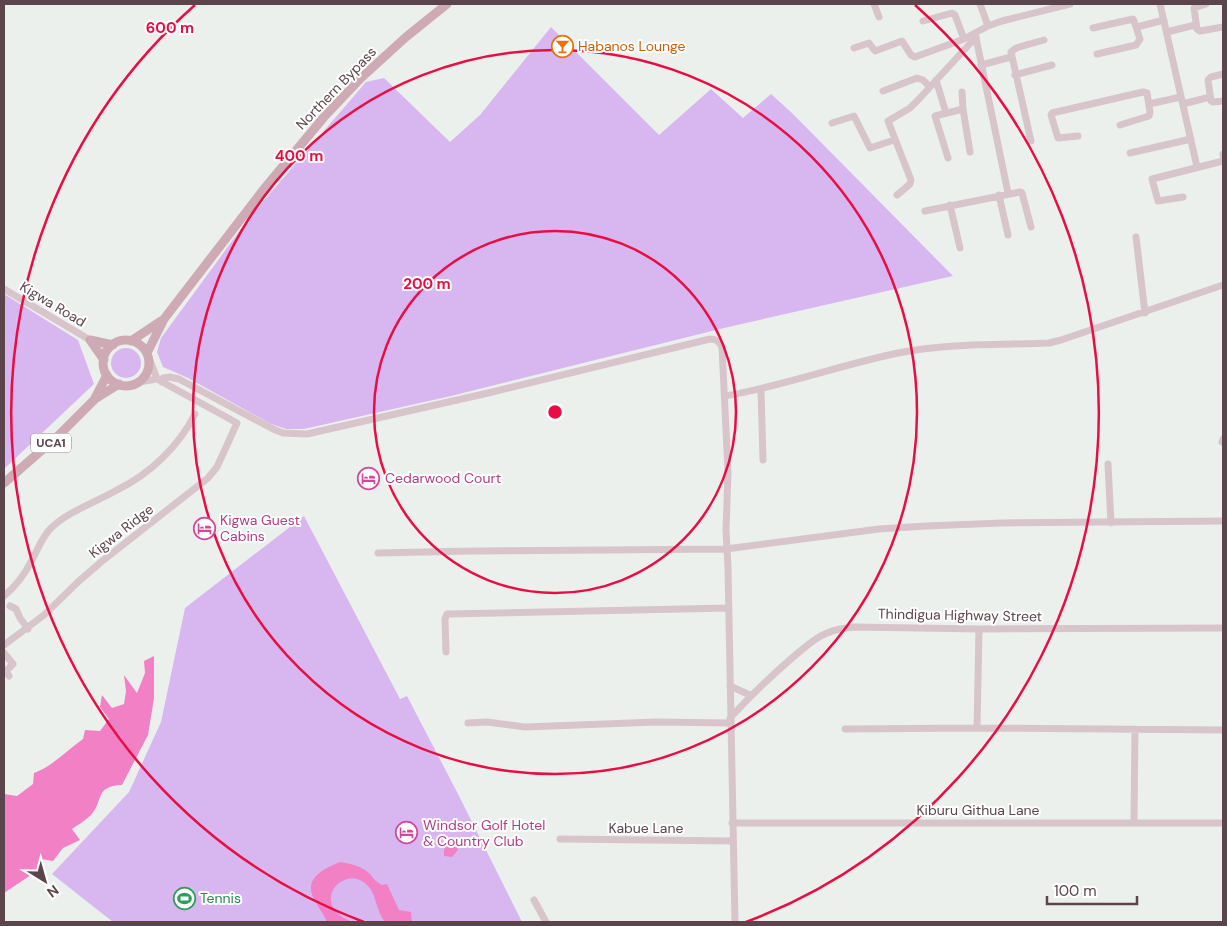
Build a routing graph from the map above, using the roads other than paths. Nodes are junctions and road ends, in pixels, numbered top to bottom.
1 (447, 4) edge
2 (874, 4) edge
3 (980, 4) edge
4 (1070, 4) edge
5 (1160, 4) edge
6 (1206, 4) edge
7 (879, 17) dead end
8 (923, 20) dead end
9 (1164, 20) junction
10 (1195, 25) junction
11 (988, 26) junction
12 (1136, 27) junction
13 (1223, 27) edge
14 (1094, 28) dead end
15 (1167, 32) junction
16 (975, 35) junction
17 (964, 39) junction
18 (1044, 40) dead end
19 (854, 48) dead end
20 (1096, 54) dead end
21 (1011, 57) junction
22 (982, 65) junction
23 (1052, 65) dead end
24 (1223, 74) edge
25 (1015, 75) junction
26 (936, 80) junction
27 (930, 86) junction
28 (883, 91) dead end
29 (962, 92) dead end
30 (1210, 97) junction
31 (1182, 100) junction
32 (1223, 101) edge
33 (1149, 104) junction
34 (962, 109) junction
35 (946, 113) junction
36 (832, 123) dead end
37 (1120, 124) dead end
38 (1078, 136) dead end
39 (1190, 139) junction
40 (894, 140) junction
41 (1031, 141) dead end
42 (970, 152) dead end
43 (1130, 153) dead end
44 (948, 158) dead end
45 (1223, 161) edge
46 (1197, 167) junction
47 (1008, 193) junction
48 (897, 195) dead end
49 (999, 195) junction
50 (1183, 197) dead end
51 (950, 205) junction
52 (924, 211) dead end
53 (1031, 227) dead end
54 (1008, 236) dead end
55 (1136, 238) dead end
56 (960, 248) dead end
57 (1223, 285) edge
58 (5, 293) edge
59 (1145, 313) junction
60 (164, 319) junction
61 (90, 340) junction
62 (131, 341) junction
63 (113, 345) junction
64 (147, 354) junction
65 (104, 360) junction
66 (107, 375) junction
67 (160, 381) junction
68 (139, 382) junction
69 (119, 384) junction
70 (761, 390) junction
71 (725, 396) junction
72 (95, 399) junction
73 (195, 414) dead end
74 (763, 460) dead end
75 (1108, 464) dead end
76 (4, 483) edge
77 (1223, 521) edge
78 (1111, 523) junction
79 (726, 549) junction
80 (378, 553) dead end
81 (4, 597) edge
82 (729, 608) junction
83 (1223, 628) edge
84 (28, 629) junction
85 (979, 629) junction
86 (4, 645) edge
87 (446, 652) dead end
88 (4, 653) edge
89 (9, 676) dead end
90 (730, 686) junction
91 (750, 695) junction
92 (730, 720) junction
93 (468, 724) dead end
94 (977, 728) junction
95 (845, 729) dead end
96 (1135, 729) junction
97 (1223, 730) edge
98 (1134, 822) junction
99 (732, 823) junction
100 (1223, 823) edge
101 (560, 839) dead end
102 (732, 841) junction
103 (534, 900) dead end
104 (546, 922) edge
105 (735, 922) edge

1 - 60 main road, Northern Bypass
2 - 7 street
3 - 11 street
4 - 11 street
5 - 9 street
6 - 10 street
8 - 17 street
9 - 12 street
9 - 15 street
10 - 13 street
10 - 15 street
11 - 16 street
12 - 14 street
12 - 20 street
15 - 31 street
16 - 17 street
16 - 22 street
16 - 26 street
17 - 19 street
18 - 21 street
21 - 22 street
21 - 25 street
22 - 47 street
23 - 25 street
24 - 30 street
25 - 41 street
26 - 27 street
26 - 35 street
27 - 28 street
27 - 40 street
29 - 34 street
30 - 31 street
30 - 32 street
31 - 33 street
31 - 39 street
33 - 37 street
33 - 38 street
34 - 35 street
34 - 42 street
35 - 44 street
36 - 40 street
39 - 43 street
39 - 46 street
40 - 48 street
45 - 46 street
46 - 50 street
47 - 49 street
47 - 53 street
49 - 51 street
49 - 54 street
51 - 52 street
51 - 56 street
55 - 59 street
57 - 59 street
58 - 61 street, Kigwa Road
59 - 70 street
60 - 62 main road
60 - 64 main road
61 - 63 main road
61 - 65 main road
62 - 63 main road
62 - 64 main road
63 - 65 main road
64 - 67 street
64 - 68 main road
65 - 66 main road
66 - 69 main road
66 - 72 main road, UCA1
67 - 68 street
67 - 71 street
67 - 84 street, Kigwa Ridge
68 - 69 main road
69 - 72 main road, UCA1
70 - 71 street
70 - 74 street
71 - 79 street
72 - 76 main road, UCA1
73 - 81 street
75 - 78 street
77 - 78 street
78 - 79 street
79 - 80 street
79 - 82 street
81 - 84 street
82 - 87 street
82 - 90 street
83 - 85 street, Thindigua Highway Street
84 - 86 street, Kigwa Ridge
85 - 91 street, Thindigua Highway Street
85 - 94 street
88 - 89 street
90 - 91 street
90 - 92 street
91 - 92 street, Thindigua Highway Street
92 - 93 street
92 - 99 street
94 - 95 street
94 - 96 street
96 - 97 street
96 - 98 street
98 - 99 street, Kiburu Githua Lane
98 - 100 street, Kiburu Githua Lane
99 - 102 street
101 - 102 street, Kabue Lane
102 - 105 street
103 - 104 street

